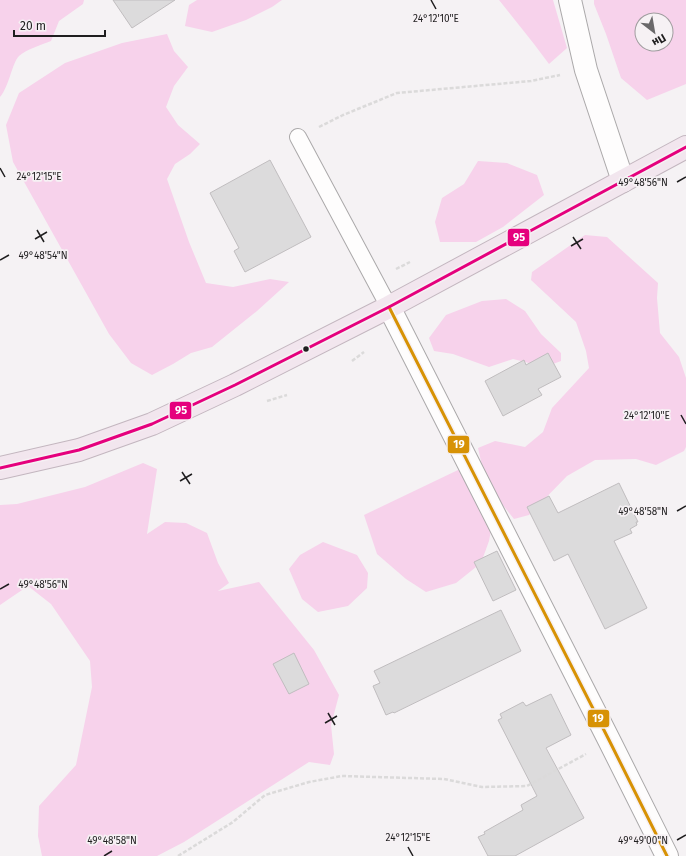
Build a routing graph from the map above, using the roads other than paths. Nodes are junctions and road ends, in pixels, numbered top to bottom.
1 (570, 0) edge
2 (298, 137) road end
3 (686, 147) edge
4 (623, 181) junction
5 (389, 307) junction
6 (0, 468) edge
7 (667, 856) edge

1 - 4 street
2 - 5 lane
3 - 4 highway
4 - 5 highway
5 - 6 highway
5 - 7 street

